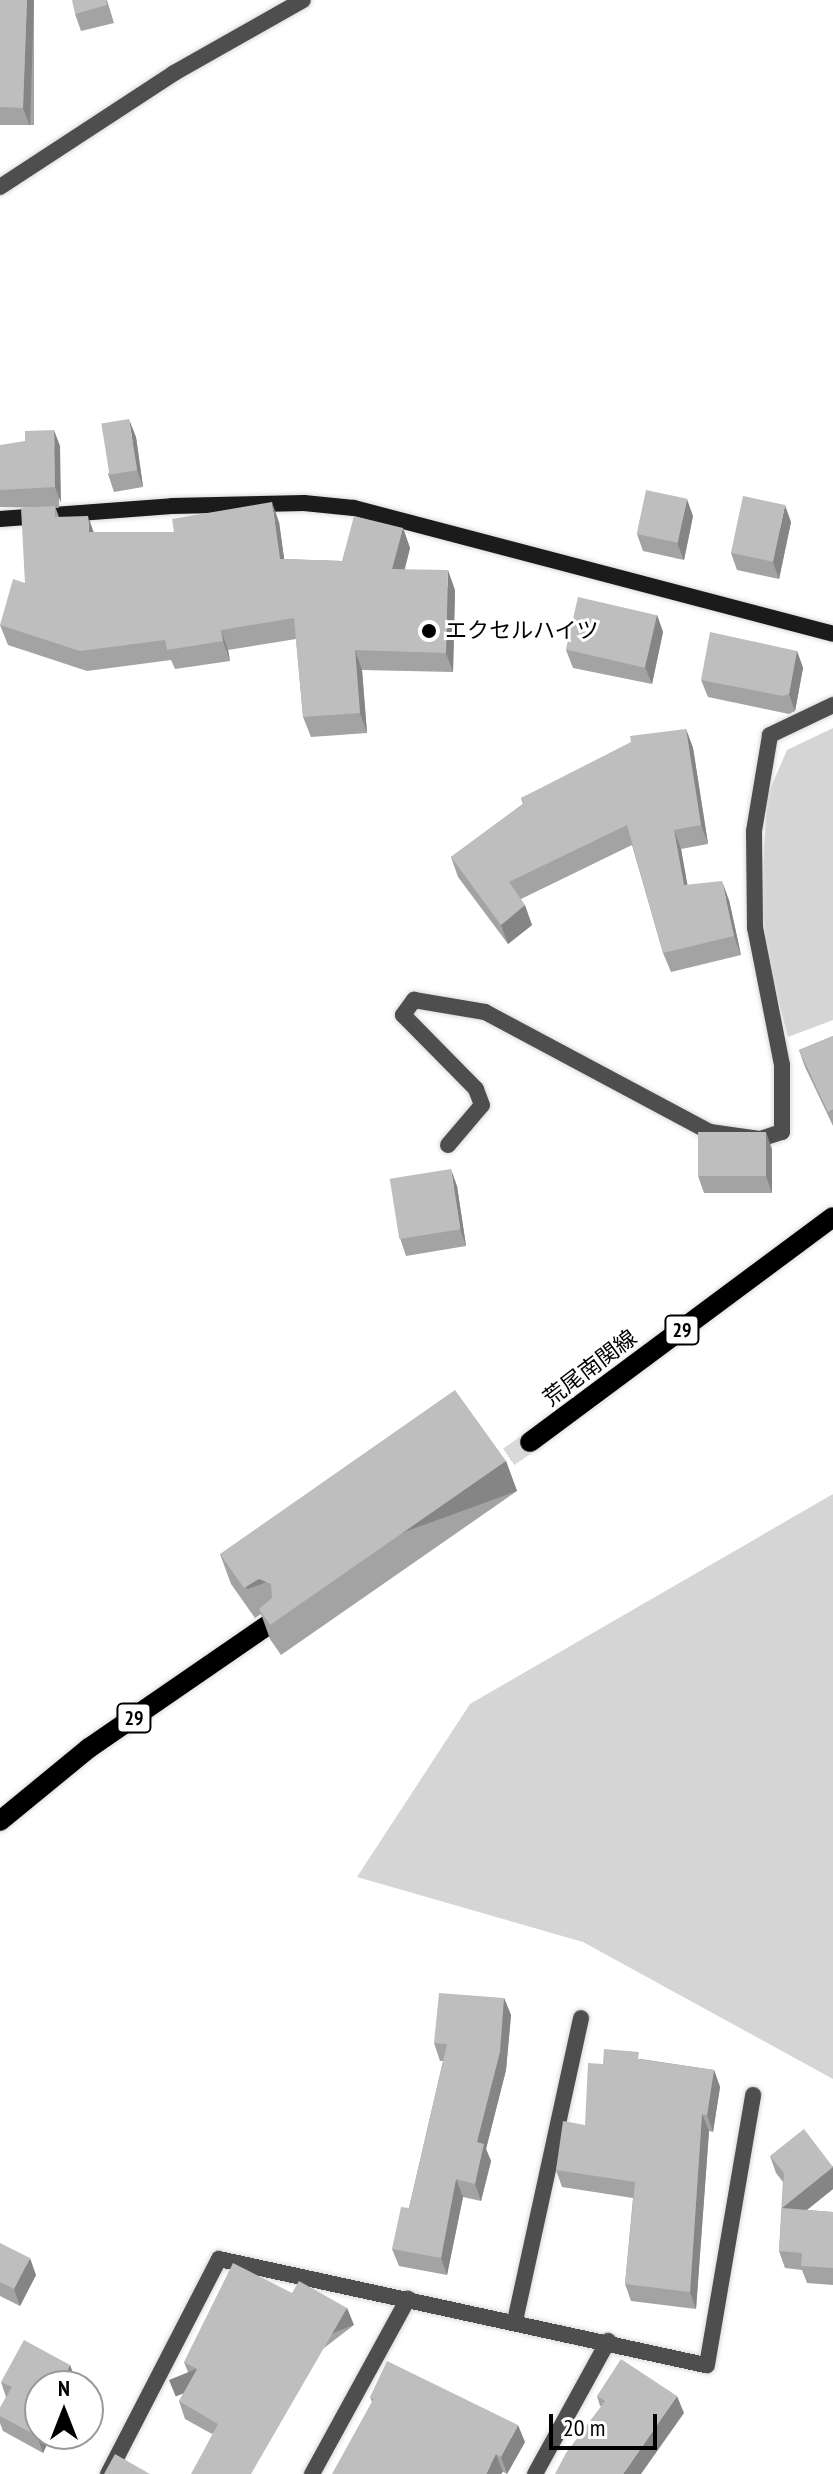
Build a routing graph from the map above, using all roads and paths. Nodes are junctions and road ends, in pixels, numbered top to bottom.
1 (303, 0) edge
2 (0, 187) edge
3 (0, 519) edge
4 (833, 634) edge
5 (833, 705) edge
6 (448, 1145) dead end
7 (833, 1217) edge
8 (530, 1442) tunnel mouth
9 (272, 1622) edge
10 (0, 1821) edge
11 (581, 2018) dead end
12 (753, 2095) dead end
13 (408, 2299) junction
14 (515, 2321) junction
15 (608, 2341) junction
16 (108, 2474) edge
17 (312, 2474) edge
18 (535, 2474) edge

1 - 2 street
3 - 4 street
5 - 6 street
7 - 8 main road, 荒尾南関線 / 29
9 - 10 main road, 29
11 - 14 street
12 - 15 street
13 - 14 street
13 - 16 street
13 - 17 street
14 - 15 street
15 - 18 street

